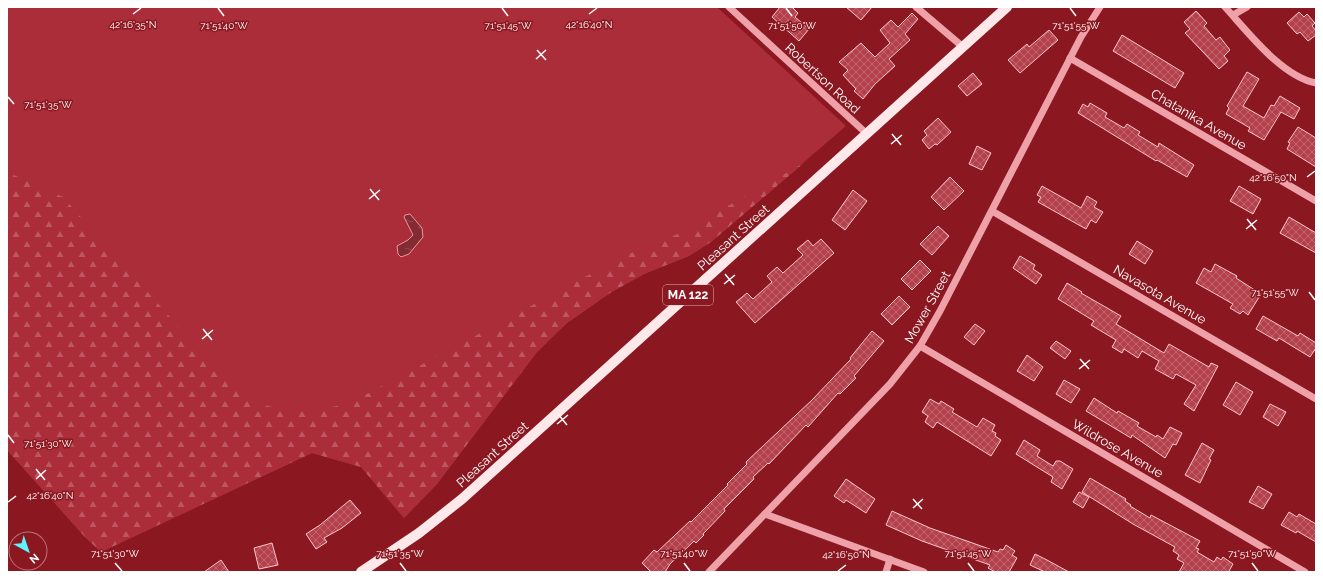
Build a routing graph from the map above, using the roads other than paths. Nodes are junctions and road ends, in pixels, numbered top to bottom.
1 (729, 7) edge
2 (916, 7) edge
3 (1007, 7) edge
4 (1100, 7) edge
5 (1225, 7) edge
6 (1247, 7) edge
7 (1233, 15) junction
8 (963, 47) junction
9 (1070, 58) junction
10 (1316, 83) edge
11 (867, 134) junction
12 (1316, 202) edge
13 (992, 211) junction
14 (920, 346) junction
15 (1316, 399) edge
16 (765, 514) junction
17 (890, 559) junction
18 (361, 572) edge
19 (709, 572) edge
20 (886, 572) edge
21 (924, 572) edge
22 (1305, 572) edge

1 - 11 street, Robertson Road
2 - 8 street
3 - 8 main road, Pleasant Street / MA 122
4 - 9 street, Mower Street
5 - 7 street
6 - 7 street
7 - 10 street
8 - 11 main road, Pleasant Street / MA 122
9 - 12 street, Chatanika Avenue
9 - 13 street, Mower Street
11 - 18 main road, Pleasant Street / MA 122
13 - 14 street, Mower Street
13 - 15 street, Navasota Avenue
14 - 16 street, Mower Street
14 - 22 street, Wildrose Avenue
16 - 17 street
16 - 19 street, Mower Street
17 - 20 street
17 - 21 street

